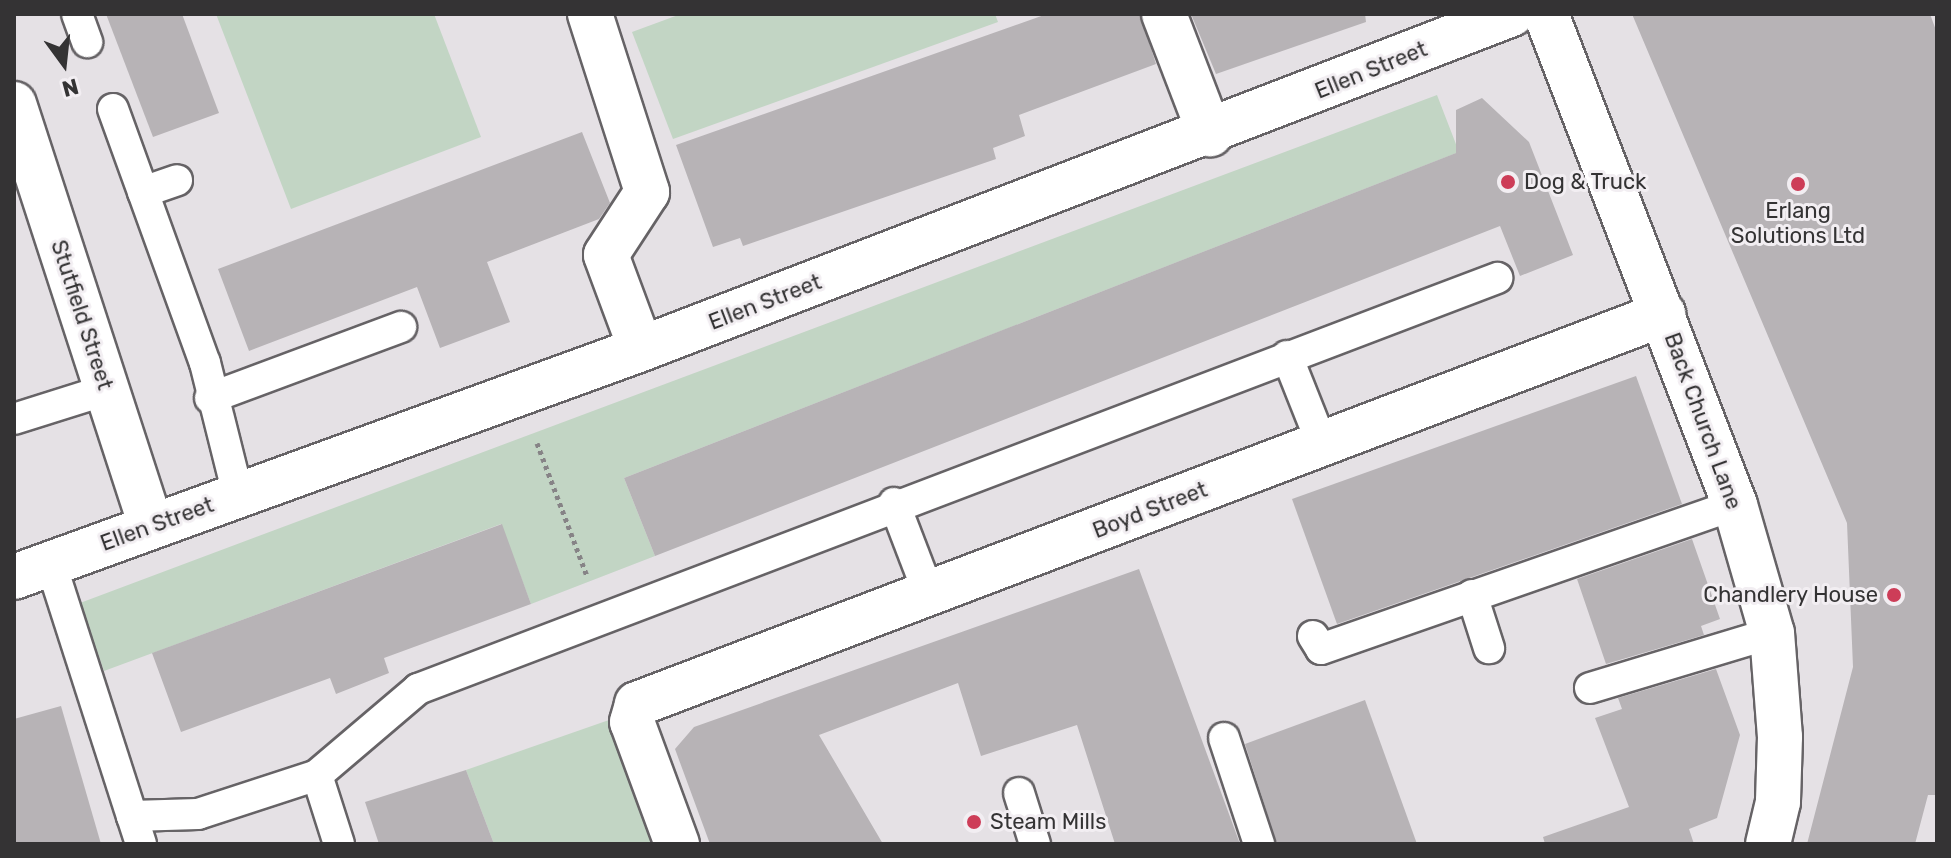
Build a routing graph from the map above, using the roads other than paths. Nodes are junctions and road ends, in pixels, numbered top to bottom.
1 (590, 14) edge
2 (1164, 14) edge
3 (1512, 14) edge
4 (1546, 14) edge
5 (14, 104) edge
6 (113, 109) dead end
7 (1210, 134) junction
8 (177, 180) dead end
9 (143, 192) junction
10 (1497, 278) dead end
11 (1663, 314) junction
12 (401, 327) dead end
13 (641, 349) junction
14 (1287, 356) junction
15 (106, 390) junction
16 (210, 398) junction
17 (14, 419) edge
18 (1322, 444) junction
19 (238, 494) junction
20 (894, 503) junction
21 (1735, 505) junction
22 (151, 525) junction
23 (32, 570) edge
24 (929, 594) junction
25 (1472, 595) junction
26 (1772, 633) junction
27 (1313, 636) dead end
28 (1489, 648) dead end
29 (1590, 688) dead end
30 (1224, 738) dead end
31 (317, 775) junction
32 (1019, 793) dead end
33 (136, 830) edge
34 (339, 844) edge
35 (677, 844) edge
36 (1035, 844) edge
37 (1259, 844) edge
38 (1768, 844) edge

1 - 13 street
2 - 7 street
3 - 7 street, Ellen Street
4 - 11 street, Back Church Lane
5 - 15 street, Stutfield Street
6 - 9 lane
7 - 13 street, Ellen Street
8 - 9 lane
9 - 16 lane
10 - 14 lane
11 - 18 street, Boyd Street
11 - 21 street, Back Church Lane
12 - 16 lane
13 - 19 street, Ellen Street
14 - 18 lane
14 - 20 lane
15 - 17 lane
15 - 22 street, Stutfield Street
16 - 19 lane
18 - 24 street, Boyd Street
19 - 22 street, Ellen Street
20 - 24 lane
20 - 31 lane
21 - 25 lane
21 - 26 street, Back Church Lane
22 - 23 street, Ellen Street
23 - 33 lane
24 - 35 street, Boyd Street
25 - 27 lane
25 - 28 lane
26 - 29 lane
26 - 38 street, Back Church Lane
30 - 37 lane
31 - 33 lane
31 - 34 lane
32 - 36 lane

